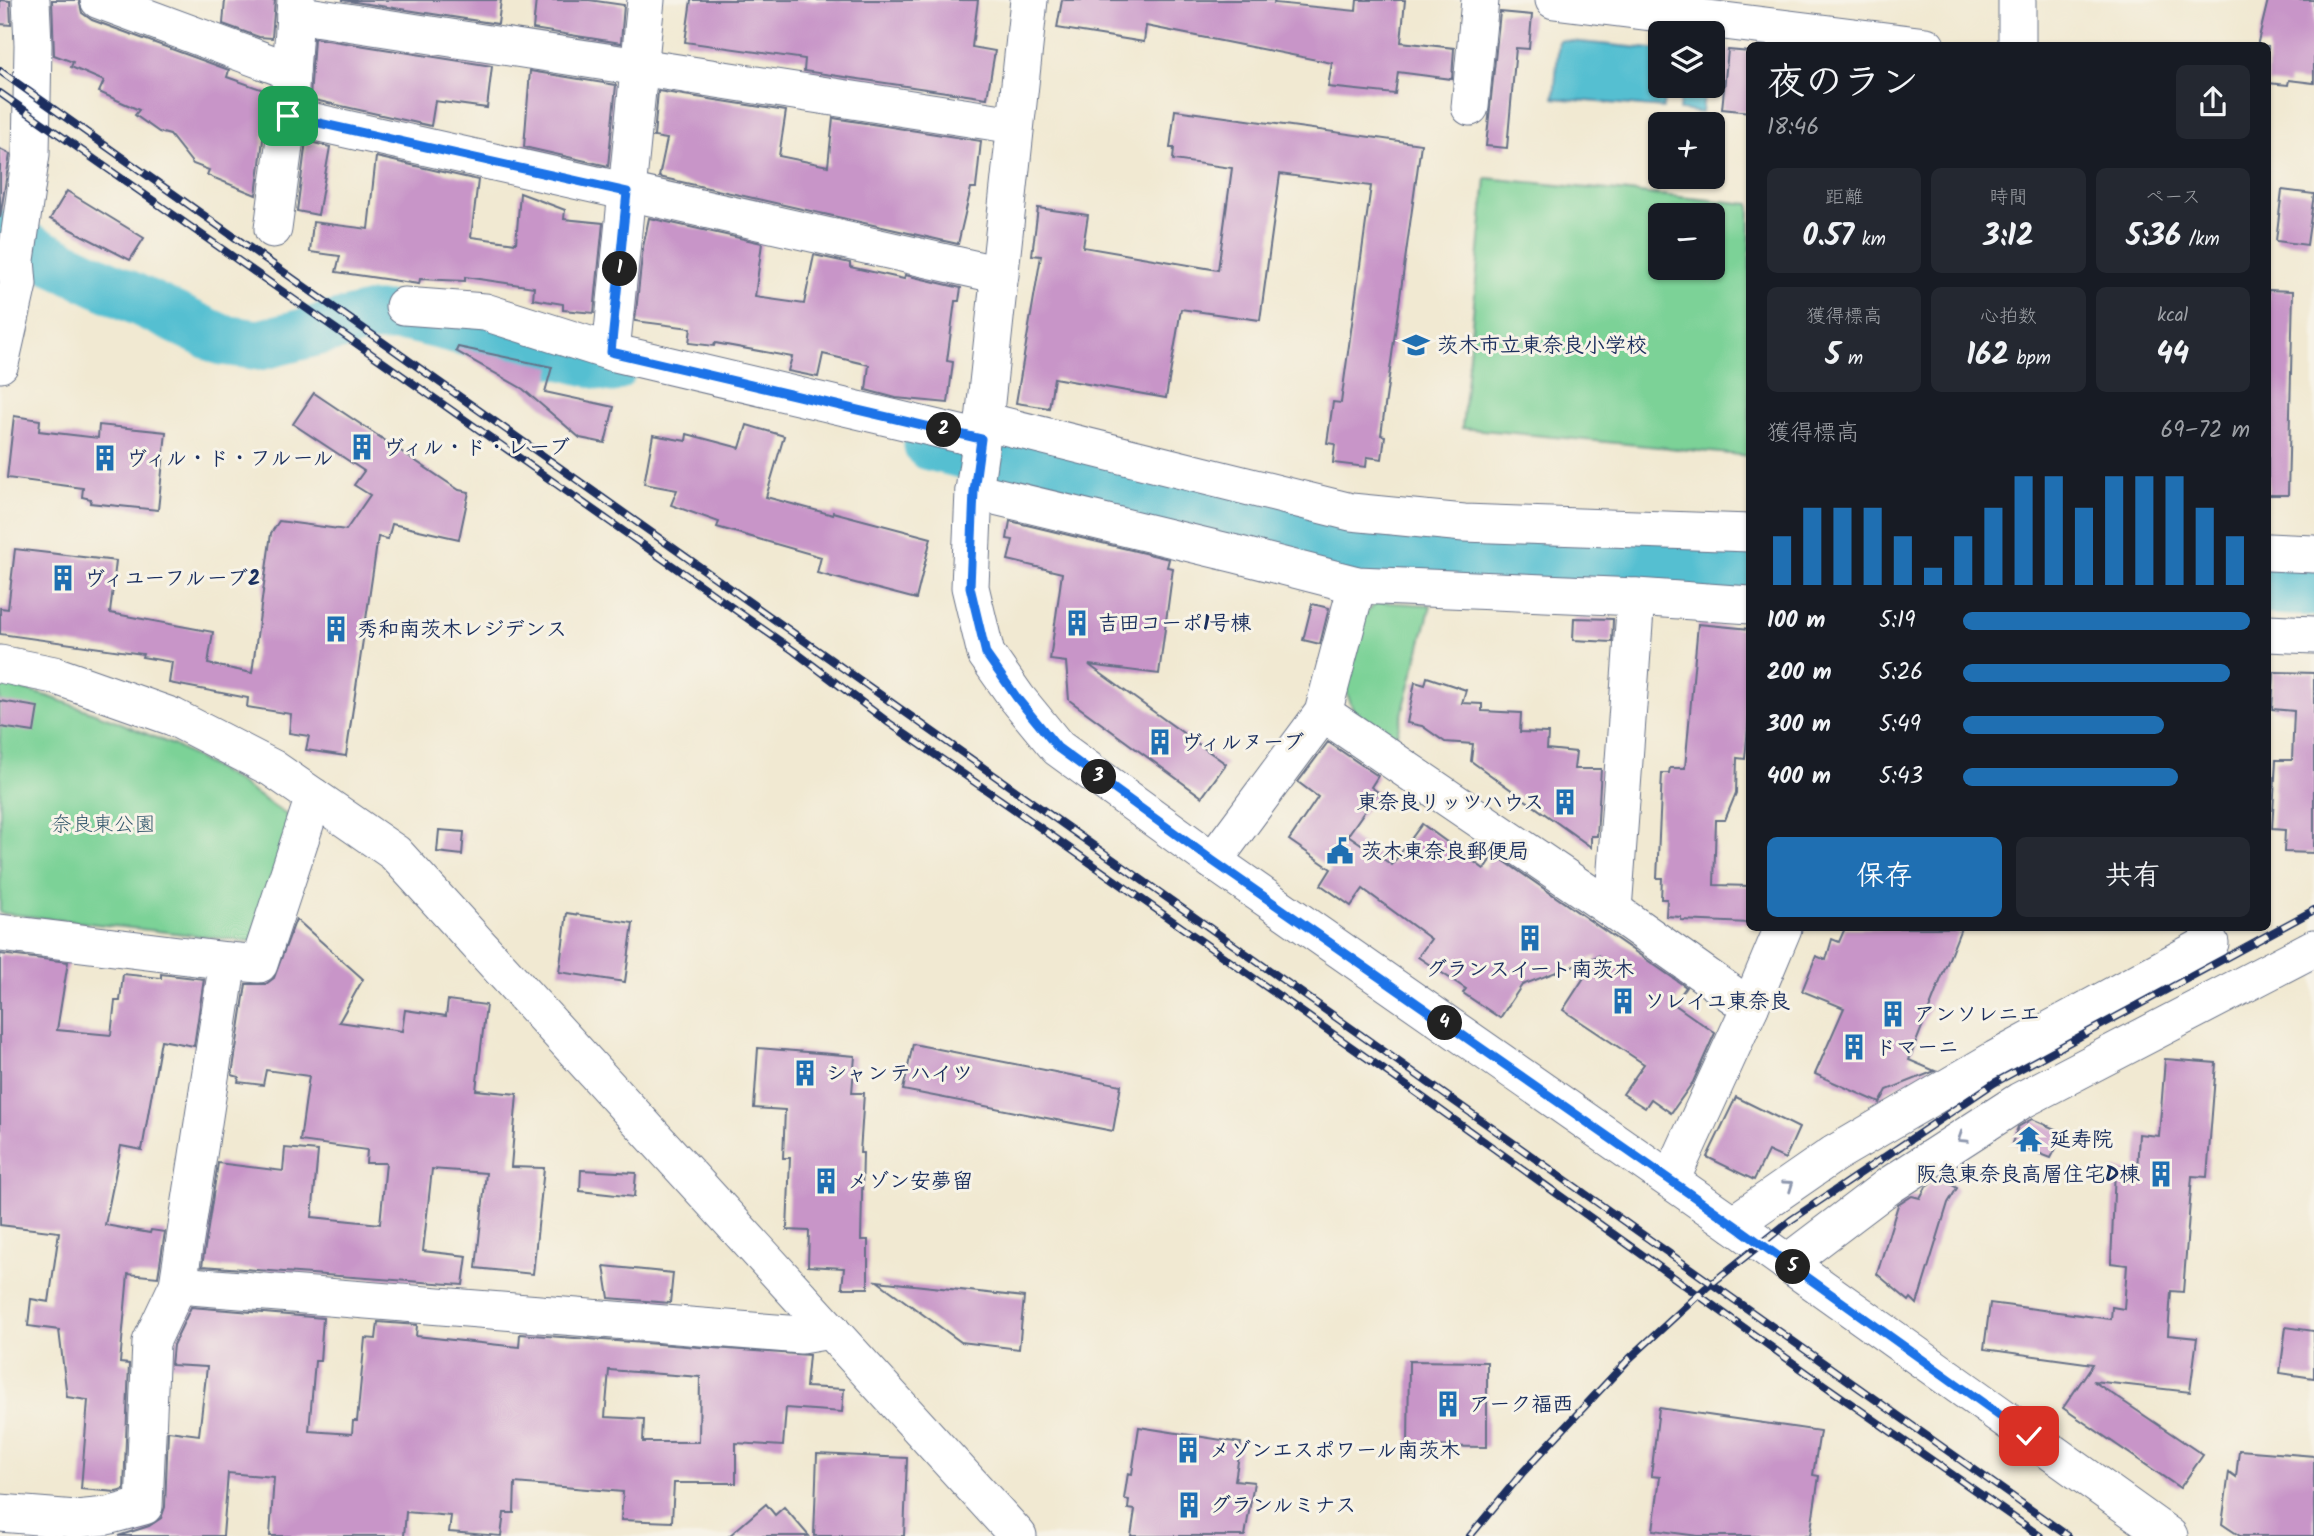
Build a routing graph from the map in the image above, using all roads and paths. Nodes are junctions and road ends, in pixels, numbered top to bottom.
1 (31, 0) edge
2 (99, 0) edge
3 (646, 0) edge
4 (1029, 0) edge
5 (1480, 0) edge
6 (1554, 0) edge
7 (2017, 0) edge
8 (295, 7) edge
9 (1894, 42) edge
10 (2017, 42) edge
11 (639, 66) junction
12 (291, 71) junction
13 (1470, 107) dead end
14 (288, 116) junction
15 (1015, 125) junction
16 (627, 192) junction
17 (12, 203) edge
18 (273, 229) dead end
19 (11, 272) edge
20 (1000, 275) junction
21 (404, 306) dead end
22 (611, 352) junction
23 (0, 364) edge
24 (983, 430) junction
25 (975, 487) junction
26 (1746, 533) edge
27 (2271, 552) edge
28 (2314, 554) edge
29 (1357, 585) junction
30 (1636, 597) junction
31 (1746, 605) edge
32 (2271, 633) edge
33 (2314, 635) edge
34 (0, 664) edge
35 (1323, 713) junction
36 (314, 797) junction
37 (1213, 861) junction
38 (1613, 910) junction
39 (1782, 931) edge
40 (0, 933) edge
41 (2210, 943) dead end
42 (2314, 948) edge
43 (228, 961) junction
44 (1750, 1007) junction
45 (1996, 1059) junction
46 (2020, 1101) junction
47 (1671, 1180) junction
48 (1733, 1224) junction
49 (1787, 1263) junction
50 (178, 1285) junction
51 (831, 1330) junction
52 (0, 1513) edge
53 (107, 1526) edge
54 (1018, 1536) edge
55 (2169, 1536) edge

1 - 17 street
2 - 12 street
3 - 11 street
4 - 15 street
5 - 13 street
6 - 9 street
7 - 10 street
8 - 11 street
8 - 12 street
11 - 15 street
11 - 16 street
12 - 14 street
14 - 16 street
14 - 18 street
15 - 20 street
16 - 20 street
16 - 22 street
17 - 19 street
19 - 23 street
20 - 24 street
21 - 22 street
22 - 24 street
24 - 25 street
24 - 26 street
25 - 29 street
25 - 37 street
27 - 28 street
29 - 30 street
29 - 35 street
30 - 31 street
30 - 38 street
32 - 33 street
34 - 36 street
35 - 37 street
35 - 38 street
36 - 43 street
36 - 51 street
37 - 47 street
38 - 44 street
39 - 44 street
40 - 43 street
41 - 45 street
42 - 46 street
43 - 50 street
44 - 47 street
45 - 46 street
48 -> 45 street
46 -> 49 street
47 - 48 street
48 - 49 street
49 - 55 street
50 - 51 street
50 - 53 street
51 - 54 street
52 - 53 street

